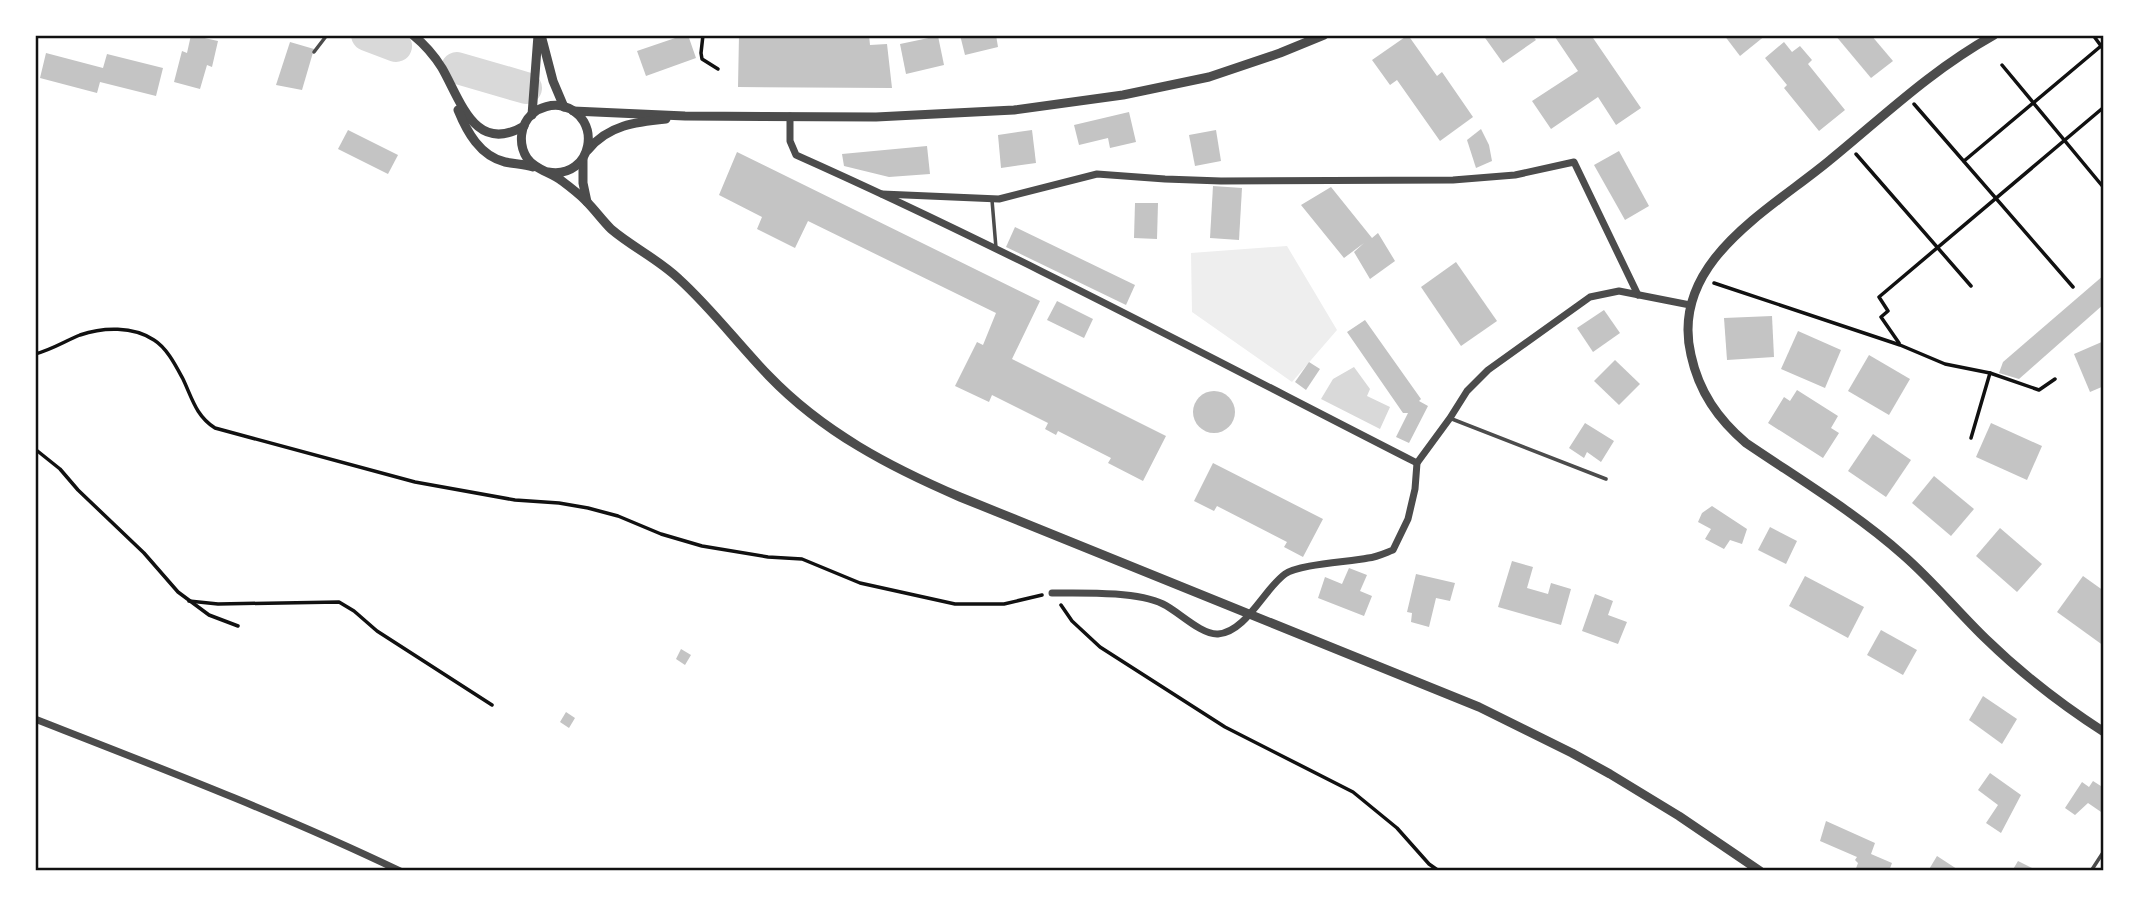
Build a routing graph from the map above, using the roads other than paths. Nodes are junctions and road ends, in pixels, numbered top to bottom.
1 (327, 35) edge
2 (413, 35) edge
3 (539, 35) edge
4 (1324, 35) edge
5 (1994, 35) edge
6 (314, 52) dead end
7 (444, 72) junction
8 (568, 109) junction
9 (532, 114) junction
10 (685, 116) junction
11 (790, 116) junction
12 (524, 126) junction
13 (585, 155) junction
14 (536, 167) junction
15 (548, 172) junction
16 (882, 194) junction
17 (992, 198) junction
18 (587, 202) junction
19 (996, 248) junction
20 (1638, 295) junction
21 (1690, 305) junction
22 (1450, 418) junction
23 (1417, 463) junction
24 (1606, 479) dead end
25 (1052, 593) road end
26 (35, 719) edge
27 (2104, 732) edge
28 (2104, 851) edge
29 (400, 871) edge
30 (1760, 871) edge
31 (2091, 871) edge

1 - 6 lane
2 - 7 street
3 - 8 street
3 - 9 street
4 - 11 street
5 - 21 street
7 - 12 street
7 - 14 street
8 - 9 street
8 - 10 street
8 - 13 street
9 - 12 street
10 - 11 street
10 - 13 street
11 - 16 street
12 - 14 street
13 - 15 street
13 - 18 street
14 - 15 street
15 - 18 street
16 - 17 street
16 - 19 street
17 - 19 lane
17 - 20 street
18 - 30 street
19 - 23 street
20 - 21 street
20 - 22 street
21 - 27 street
22 - 23 street
22 - 24 lane
23 - 25 street
26 - 29 street
28 - 31 lane

